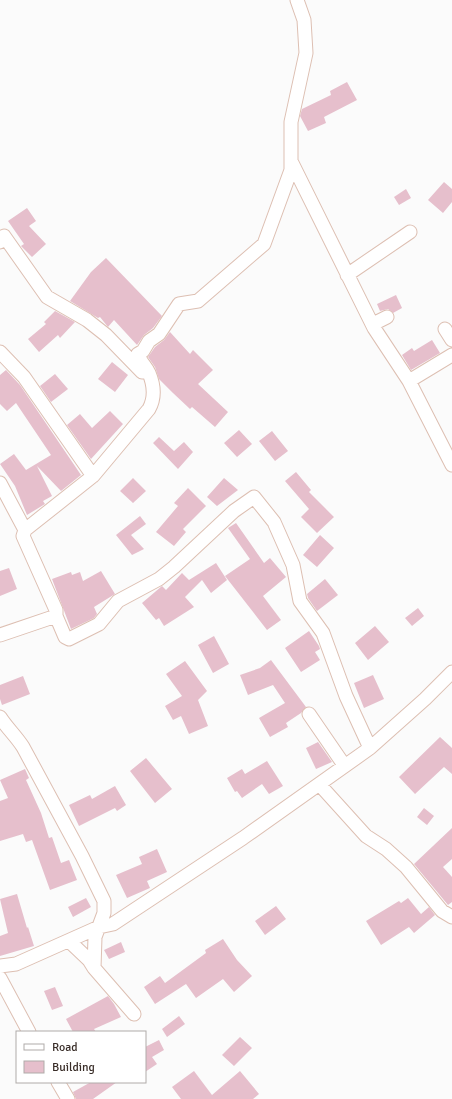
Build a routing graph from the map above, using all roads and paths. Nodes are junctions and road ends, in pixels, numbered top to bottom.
1 (297, 0) edge
2 (292, 164) junction
3 (410, 232) dead end
4 (0, 242) edge
5 (347, 275) junction
6 (387, 317) dead end
7 (374, 328) junction
8 (0, 352) edge
9 (452, 355) edge
10 (409, 381) junction
11 (151, 382) junction
12 (452, 465) edge
13 (93, 476) junction
14 (0, 483) edge
15 (24, 530) junction
16 (56, 616) junction
17 (0, 635) edge
18 (452, 672) edge
19 (309, 714) dead end
20 (0, 717) edge
21 (370, 748) junction
22 (344, 765) junction
23 (319, 784) junction
24 (452, 917) edge
25 (99, 927) junction
26 (68, 941) junction
27 (0, 966) edge
28 (94, 968) junction
29 (0, 978) edge
30 (134, 1014) dead end
31 (28, 1031) edge
32 (59, 1083) edge
33 (68, 1099) edge

1 - 2 street
2 - 5 street
2 - 11 street
3 - 5 street
4 - 11 street
5 - 7 street
6 - 7 street
7 - 10 street
8 - 13 street
9 - 10 street
10 - 12 street
11 - 13 street
13 - 15 street
14 - 15 street
15 - 16 street
16 - 17 street
16 - 21 street
18 - 21 street
19 - 22 street
20 - 25 street
21 - 22 street
22 - 23 street
23 - 24 street
23 - 25 street
25 - 26 street
25 - 28 street
26 - 27 street
26 - 28 street
28 - 30 street
29 - 31 street
32 - 33 street

